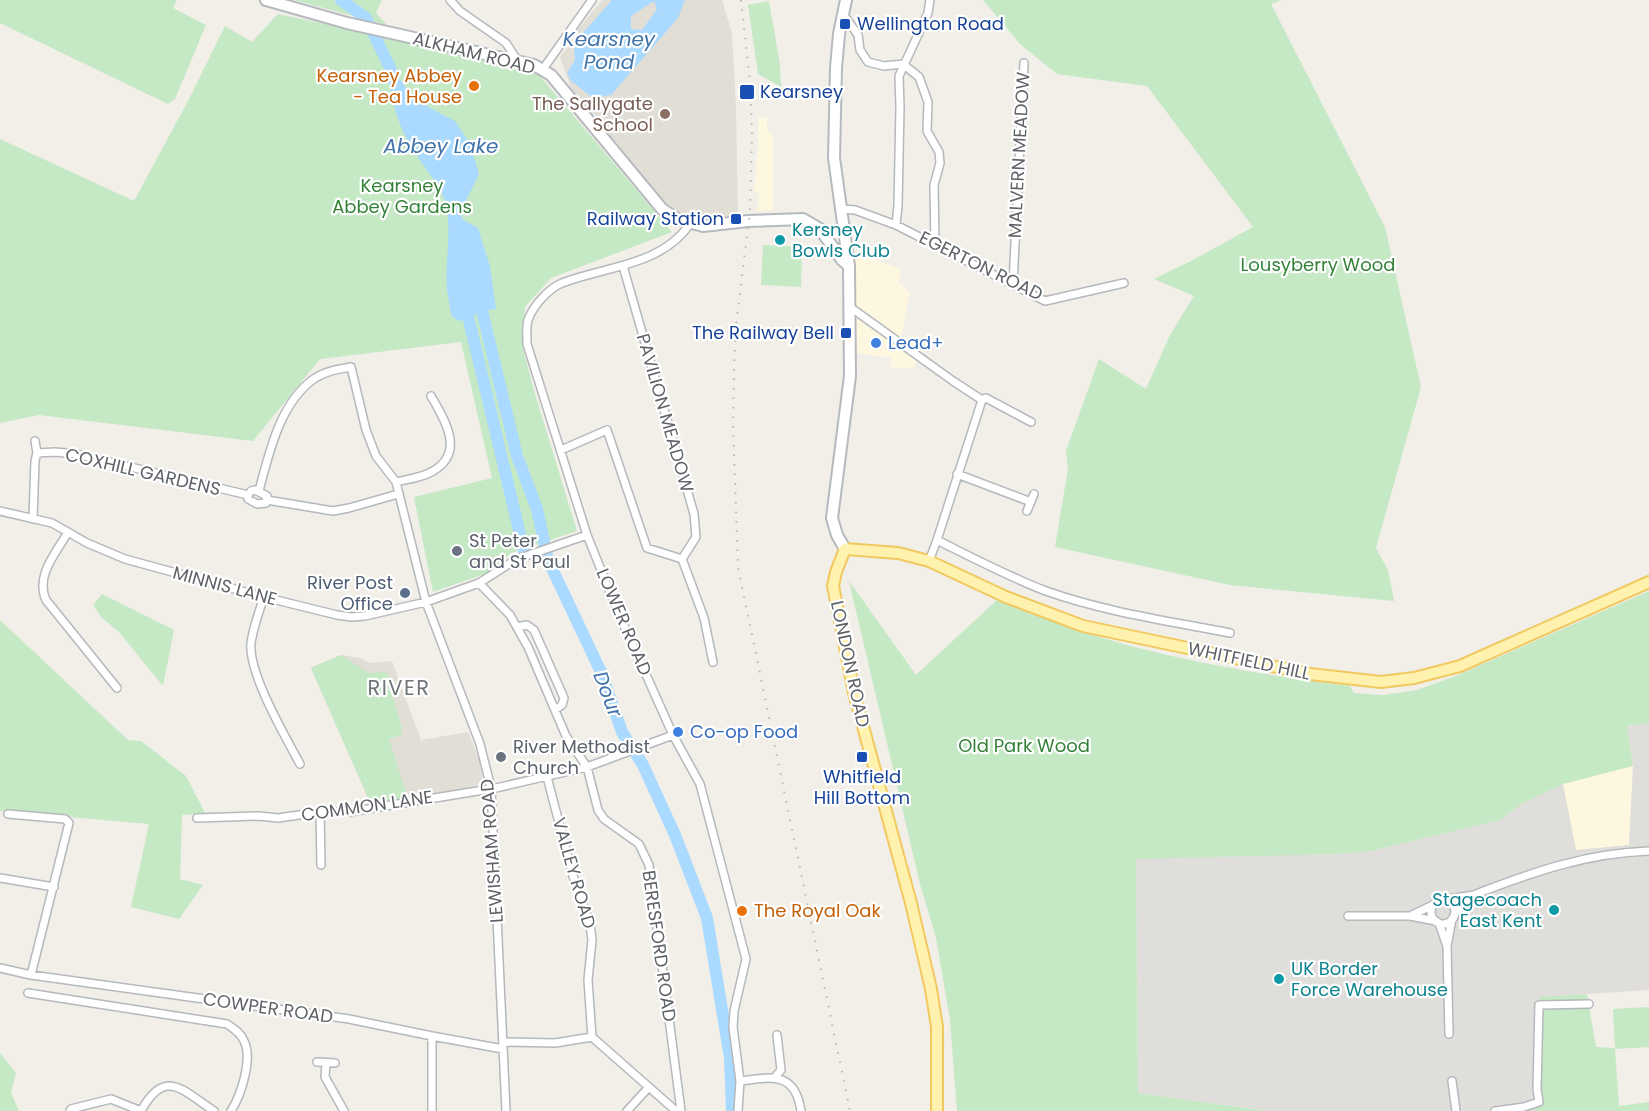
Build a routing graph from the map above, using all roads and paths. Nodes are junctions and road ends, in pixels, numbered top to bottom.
1 (266, 0) edge
2 (450, 0) edge
3 (592, 0) edge
4 (846, 0) edge
5 (930, 0) edge
6 (843, 14) junction
7 (517, 60) junction
8 (1024, 63) dead end
9 (903, 64) junction
10 (543, 69) junction
11 (841, 209) junction
12 (690, 224) junction
13 (896, 225) junction
14 (935, 244) junction
15 (623, 266) junction
16 (849, 266) junction
17 (1124, 283) dead end
18 (1013, 284) junction
19 (850, 307) junction
20 (431, 396) dead end
21 (982, 400) junction
22 (1031, 422) dead end
23 (35, 441) dead end
24 (561, 450) junction
25 (37, 453) junction
26 (957, 474) junction
27 (396, 482) junction
28 (259, 491) junction
29 (398, 494) junction
30 (1034, 494) dead end
31 (248, 495) junction
32 (267, 500) junction
33 (1031, 502) junction
34 (1027, 511) dead end
35 (0, 512) edge
36 (33, 519) junction
37 (68, 532) junction
38 (587, 535) junction
39 (938, 540) junction
40 (845, 549) junction
41 (682, 559) junction
42 (929, 561) junction
43 (1649, 582) edge
44 (479, 583) junction
45 (264, 597) junction
46 (426, 602) junction
47 (517, 627) junction
48 (1230, 633) dead end
49 (713, 662) dead end
50 (117, 688) dead end
51 (555, 710) junction
52 (673, 735) junction
53 (300, 764) dead end
54 (587, 767) junction
55 (547, 777) junction
56 (491, 788) junction
57 (320, 812) junction
58 (8, 814) dead end
59 (197, 818) dead end
60 (1649, 852) edge
61 (321, 865) dead end
62 (0, 878) edge
63 (54, 887) junction
64 (1476, 894) junction
65 (1436, 903) junction
66 (1348, 916) dead end
67 (1410, 916) junction
68 (1453, 917) junction
69 (1438, 922) junction
70 (1448, 946) junction
71 (0, 968) edge
72 (31, 975) junction
73 (28, 993) dead end
74 (1589, 1004) dead end
75 (1449, 1034) dead end
76 (777, 1035) dead end
77 (432, 1036) junction
78 (592, 1037) junction
79 (503, 1046) junction
80 (317, 1062) dead end
81 (326, 1062) junction
82 (335, 1063) dead end
83 (776, 1077) junction
84 (740, 1081) junction
85 (1452, 1081) dead end
86 (649, 1087) junction
87 (70, 1111) edge
88 (141, 1111) edge
89 (214, 1111) edge
90 (231, 1111) edge
91 (344, 1111) edge
92 (432, 1111) edge
93 (506, 1111) edge
94 (627, 1111) edge
95 (676, 1111) edge
96 (681, 1111) edge
97 (738, 1111) edge
98 (801, 1111) edge
99 (937, 1111) edge
100 (1456, 1111) edge
101 (1496, 1111) edge

1 - 7 street, ALKHAM ROAD
2 - 7 street
3 - 10 street
4 - 6 street
5 - 9 street
6 - 9 street
6 - 11 street
7 - 10 street, ALKHAM ROAD
8 - 18 street, MALVERN MEADOW
9 - 13 street
9 - 14 street
10 - 12 street, ALKHAM ROAD
11 - 13 street, EGERTON ROAD
11 - 16 street
12 - 15 street, LOWER ROAD
12 - 16 street, ALKHAM ROAD
13 - 14 street, EGERTON ROAD
14 - 18 street, EGERTON ROAD
15 - 24 street, LOWER ROAD
15 - 41 street, PAVILION MEADOW
16 - 19 street
17 - 18 street, EGERTON ROAD
19 - 21 street
19 - 40 street
20 - 27 street
21 - 22 street
21 - 26 street
23 - 25 street
24 - 38 street, LOWER ROAD
24 - 41 street
25 - 31 street, COXHILL GARDENS
25 - 36 street
26 - 33 street
26 - 39 street
27 - 28 street
27 - 29 street, LEWISHAM ROAD
28 - 31 street
28 - 32 street
29 - 32 street, COXHILL GARDENS
29 - 46 street, LEWISHAM ROAD
30 - 33 street
31 - 32 street, COXHILL GARDENS
33 - 34 street
35 - 36 street, MINNIS LANE
36 - 37 street, MINNIS LANE
37 - 45 street, MINNIS LANE
37 - 50 street
38 - 44 street, MINNIS LANE
38 - 52 street, LOWER ROAD
39 - 42 street
39 - 48 street, WHITFIELD HILL
40 - 42 main road, WHITFIELD HILL
40 - 99 main road, LONDON ROAD
41 - 49 street
42 - 43 main road, WHITFIELD HILL
44 - 46 street, MINNIS LANE
44 - 47 street
45 - 46 street, MINNIS LANE
45 - 53 street
46 - 56 street, LEWISHAM ROAD
47 - 51 street, BERESFORD ROAD
47 - 51 street
51 - 54 street, BERESFORD ROAD
52 - 54 street, COMMON LANE
52 - 84 street, LOWER ROAD
54 - 55 street, COMMON LANE
54 - 96 street, BERESFORD ROAD
55 - 56 street, COMMON LANE
55 - 78 street, VALLEY ROAD
56 - 57 street, COMMON LANE
56 - 79 street, LEWISHAM ROAD
57 - 59 street, COMMON LANE
57 - 61 street
58 - 63 street
60 - 64 street
62 - 63 street
63 - 72 street
64 - 65 street
64 - 68 street
65 - 67 street
65 - 68 street
65 - 69 street
66 - 67 street
67 - 69 street
68 - 69 street
68 - 70 street
69 - 70 street
70 - 75 street
71 - 72 street, COWPER ROAD
72 - 77 street, COWPER ROAD
73 - 90 street
74 - 101 street
76 - 83 street
77 - 79 street, COWPER ROAD
77 - 92 street
78 - 79 street, COWPER ROAD
78 - 86 street
79 - 93 street, LEWISHAM ROAD
80 - 81 street
81 - 82 street
81 - 91 street
83 - 84 street
83 - 98 street
84 - 97 street, LOWER ROAD
85 - 100 street
86 - 94 street
86 - 95 street
87 - 88 street
88 - 89 street

